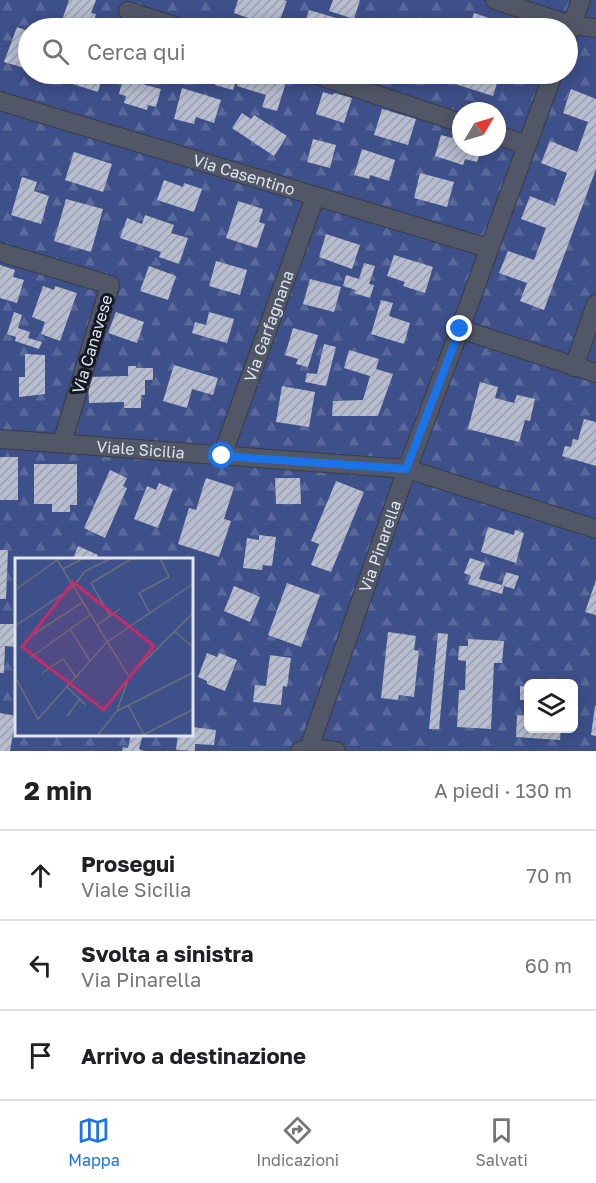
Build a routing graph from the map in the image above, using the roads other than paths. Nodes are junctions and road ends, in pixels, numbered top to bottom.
1 (495, 0) edge
2 (581, 0) edge
3 (128, 10) dead end
4 (152, 18) edge
5 (539, 18) edge
6 (574, 18) edge
7 (596, 28) edge
8 (578, 29) edge
9 (344, 84) edge
10 (549, 84) edge
11 (0, 101) edge
12 (452, 120) edge
13 (506, 138) edge
14 (526, 145) junction
15 (315, 197) junction
16 (488, 248) junction
17 (0, 252) edge
18 (596, 304) edge
19 (460, 329) junction
20 (574, 367) junction
21 (596, 373) edge
22 (0, 439) edge
23 (62, 443) junction
24 (222, 456) junction
25 (406, 469) junction
26 (596, 529) edge
27 (304, 749) edge
28 (336, 751) edge

1 - 5 street
2 - 6 street
3 - 4 street
7 - 8 street
9 - 12 street
10 - 14 street, Via Pinarella
11 - 15 street, Via Casentino
13 - 14 street
14 - 16 street, Via Pinarella
15 - 16 street, Via Casentino
15 - 24 street, Via Garfagnana
16 - 19 street, Via Pinarella
17 - 23 street, Via Canavese
18 - 20 street
19 - 20 street
19 - 25 street, Via Pinarella
20 - 21 street
22 - 23 street, Viale Sicilia
23 - 24 street, Viale Sicilia
24 - 25 street, Viale Sicilia
25 - 26 street, Viale Sicilia
25 - 27 street, Via Pinarella
27 - 28 street

